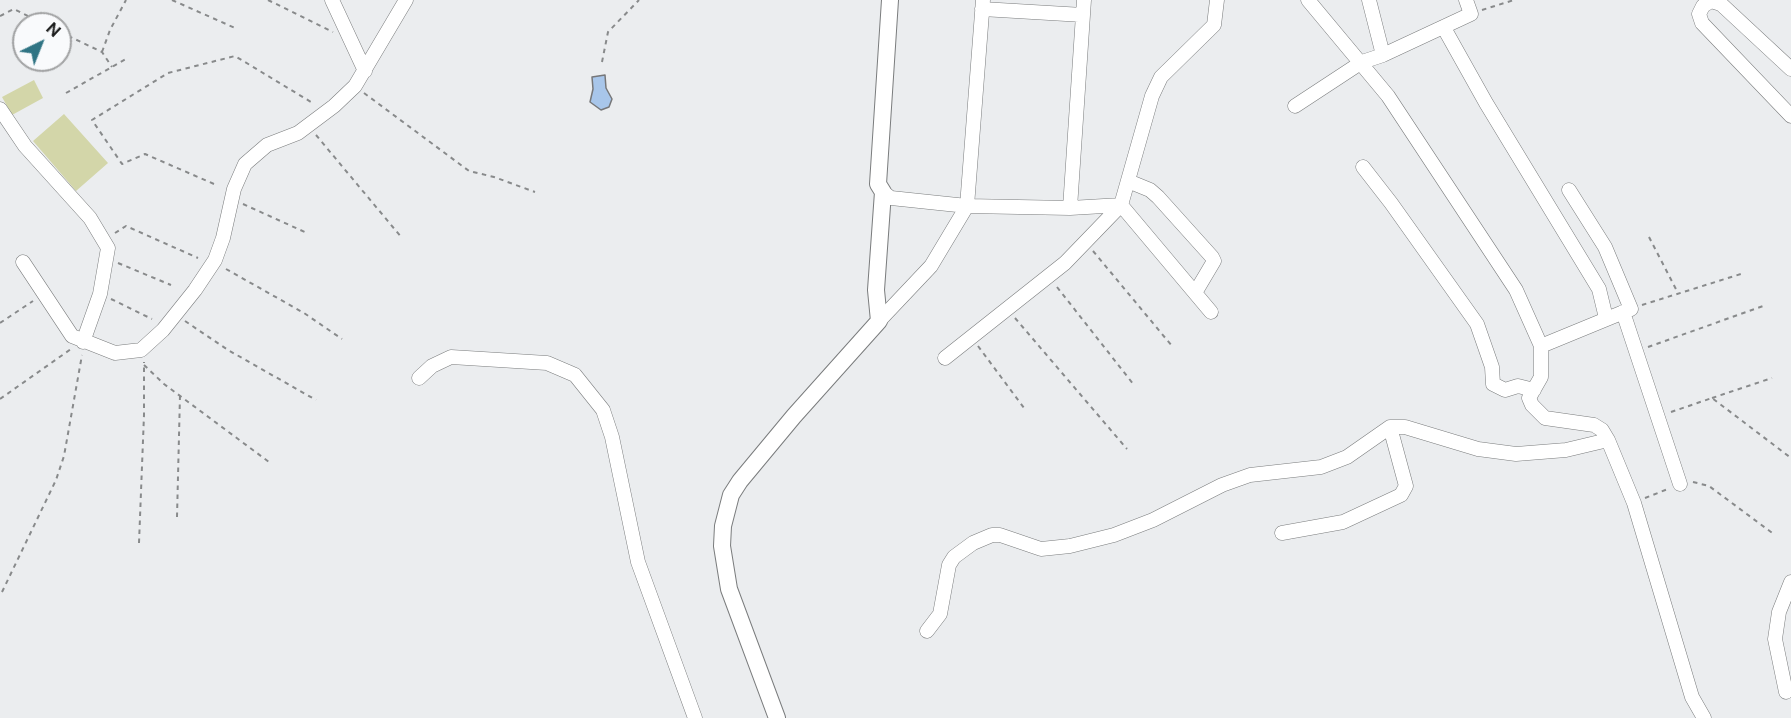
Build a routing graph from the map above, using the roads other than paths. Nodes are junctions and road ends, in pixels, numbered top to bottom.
1 (332, 0) edge
2 (406, 0) edge
3 (890, 0) edge
4 (1084, 0) edge
5 (1217, 0) edge
6 (1308, 0) edge
7 (1369, 0) edge
8 (1466, 0) edge
9 (982, 5) edge
10 (1083, 15) junction
11 (1444, 28) junction
12 (1383, 55) junction
13 (1362, 62) junction
14 (1791, 69) edge
15 (365, 71) junction
16 (1295, 106) dead end
17 (0, 109) edge
18 (1791, 116) edge
19 (1363, 167) dead end
20 (1128, 181) junction
21 (1569, 190) dead end
22 (884, 192) junction
23 (1121, 205) junction
24 (967, 206) junction
25 (1070, 208) junction
26 (23, 262) dead end
27 (1195, 293) junction
28 (1627, 311) junction
29 (1211, 312) dead end
30 (1606, 318) junction
31 (879, 321) junction
32 (81, 341) junction
33 (1541, 346) junction
34 (945, 358) dead end
35 (419, 378) dead end
36 (1534, 390) junction
37 (1390, 427) junction
38 (1608, 440) junction
39 (1680, 484) road end
40 (1282, 533) dead end
41 (1791, 582) edge
42 (927, 631) dead end
43 (1786, 692) dead end
44 (695, 718) edge
45 (777, 718) edge
46 (1704, 718) edge

1 - 15 street
2 - 15 street
3 - 22 street
4 - 10 street
5 - 20 street
6 - 13 street
7 - 12 street
8 - 11 street
9 - 10 street
9 - 24 street
10 - 25 street
11 - 12 street
11 - 30 street
12 - 13 street
13 - 16 street
13 - 33 street
14 - 18 street
15 - 32 street
17 - 32 street
19 - 36 street
20 - 23 street
20 - 27 street
21 - 28 street
22 - 24 street
22 - 31 street
23 - 25 street
23 - 27 street
23 - 34 street
24 - 25 street
24 - 31 street
26 - 32 street
27 - 29 street
28 - 30 street
28 - 39 street
30 - 33 street
31 - 45 street
33 - 36 street
35 - 44 street
36 - 38 street
37 - 38 street
37 - 40 street
37 - 42 street
38 - 46 street
41 - 43 street

